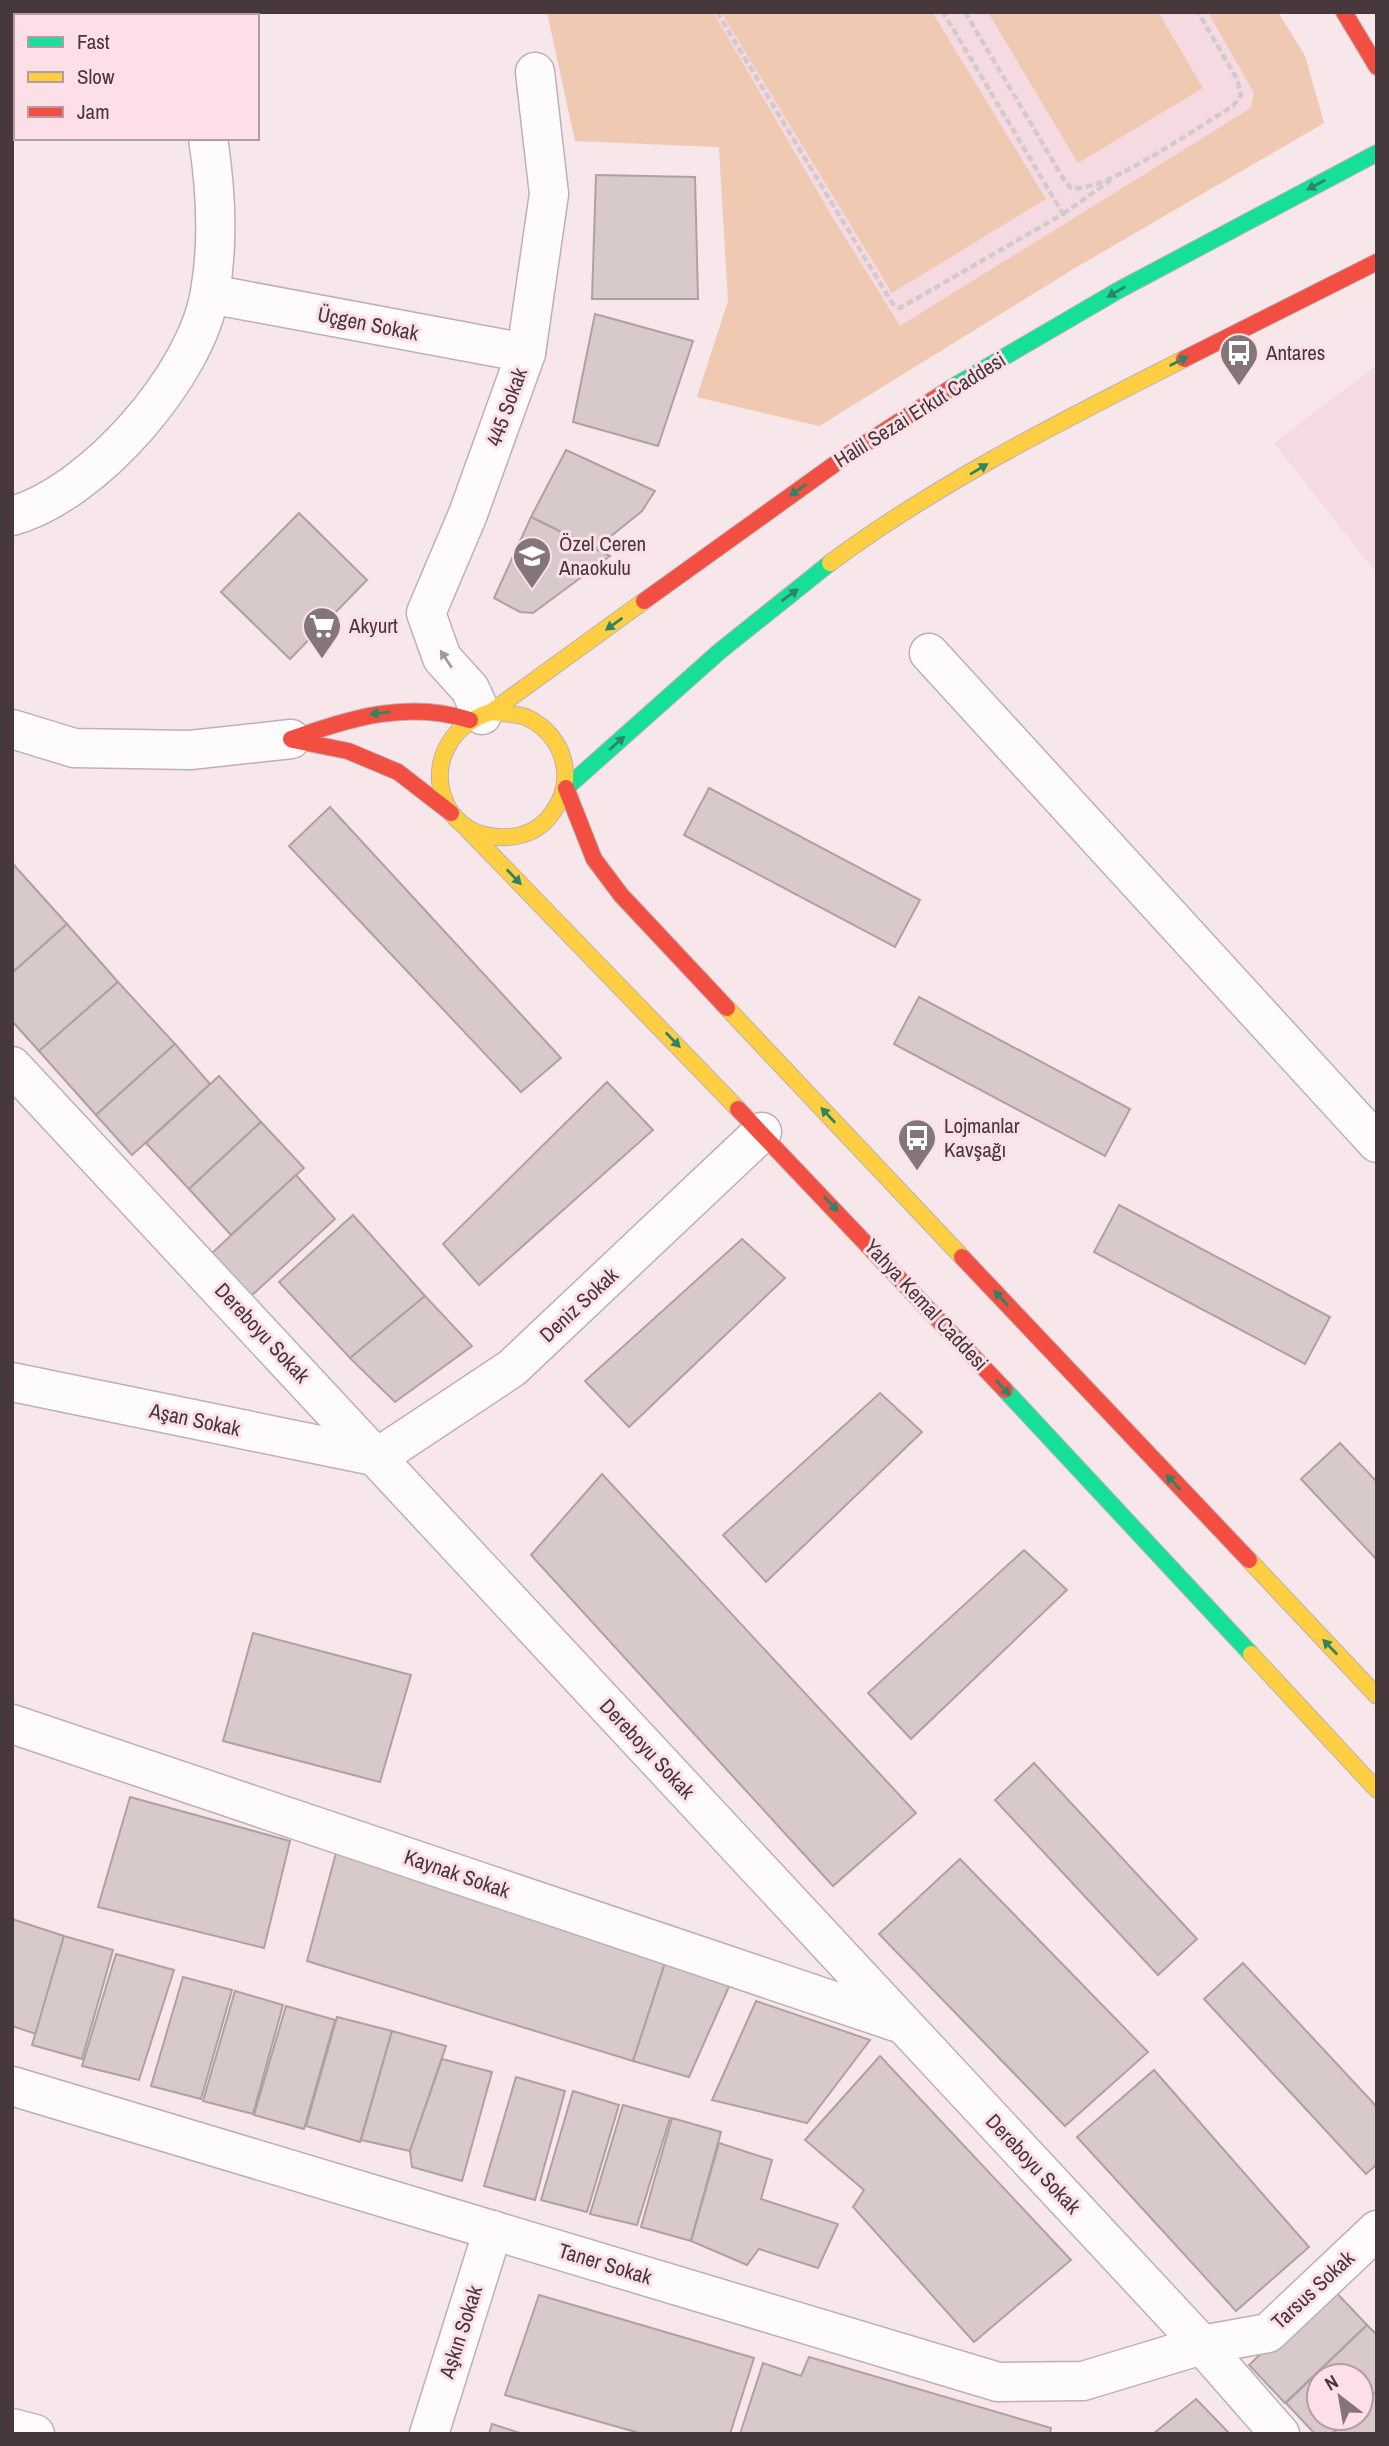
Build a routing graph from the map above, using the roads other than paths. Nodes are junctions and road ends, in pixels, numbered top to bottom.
1 (1344, 12) edge
2 (1377, 66) edge
3 (535, 72) dead end
4 (208, 140) edge
5 (1377, 153) edge
6 (1377, 262) edge
7 (210, 294) junction
8 (526, 353) junction
9 (12, 516) edge
10 (929, 653) dead end
11 (481, 716) junction
12 (12, 729) edge
13 (290, 739) junction
14 (566, 789) junction
15 (451, 813) junction
16 (466, 828) junction
17 (12, 1066) edge
18 (762, 1132) junction
19 (1377, 1143) edge
20 (12, 1382) edge
21 (378, 1457) junction
22 (1377, 1696) edge
23 (12, 1724) edge
24 (1377, 1790) edge
25 (901, 2024) junction
26 (12, 2086) edge
27 (493, 2230) junction
28 (1377, 2230) edge
29 (1202, 2345) junction
30 (12, 2428) edge
31 (35, 2434) edge
32 (429, 2434) edge
33 (1280, 2434) edge

1 - 2 main road
3 - 8 street, 445 Sokak
4 - 7 street
5 -> 11 main road, Halil Sezai Erkut Caddesi
14 -> 6 main road, Halil Sezai Erkut Caddesi
7 - 8 street, Üçgen Sokak
7 - 9 street
11 -> 8 street, 445 Sokak
10 - 19 street
11 -> 13 main road
11 - 14 main road
11 - 15 main road, Halil Sezai Erkut Caddesi
12 - 13 street
13 - 15 main road
14 - 16 main road, Halil Sezai Erkut Caddesi
22 -> 14 main road
15 - 16 main road, Halil Sezai Erkut Caddesi
16 -> 18 main road, Yahya Kemal Caddesi
17 - 21 street, Dereboyu Sokak
18 - 21 street, Deniz Sokak
18 -> 24 main road, Yahya Kemal Caddesi
20 - 21 street, Aşan Sokak
21 - 25 street, Dereboyu Sokak
23 - 25 street, Kaynak Sokak
25 - 29 street, Dereboyu Sokak
26 - 27 street, Taner Sokak
27 - 29 street, Taner Sokak
27 - 32 street, Aşkın Sokak
28 - 29 street, Tarsus Sokak
29 - 33 street, Dereboyu Sokak
30 - 31 street

